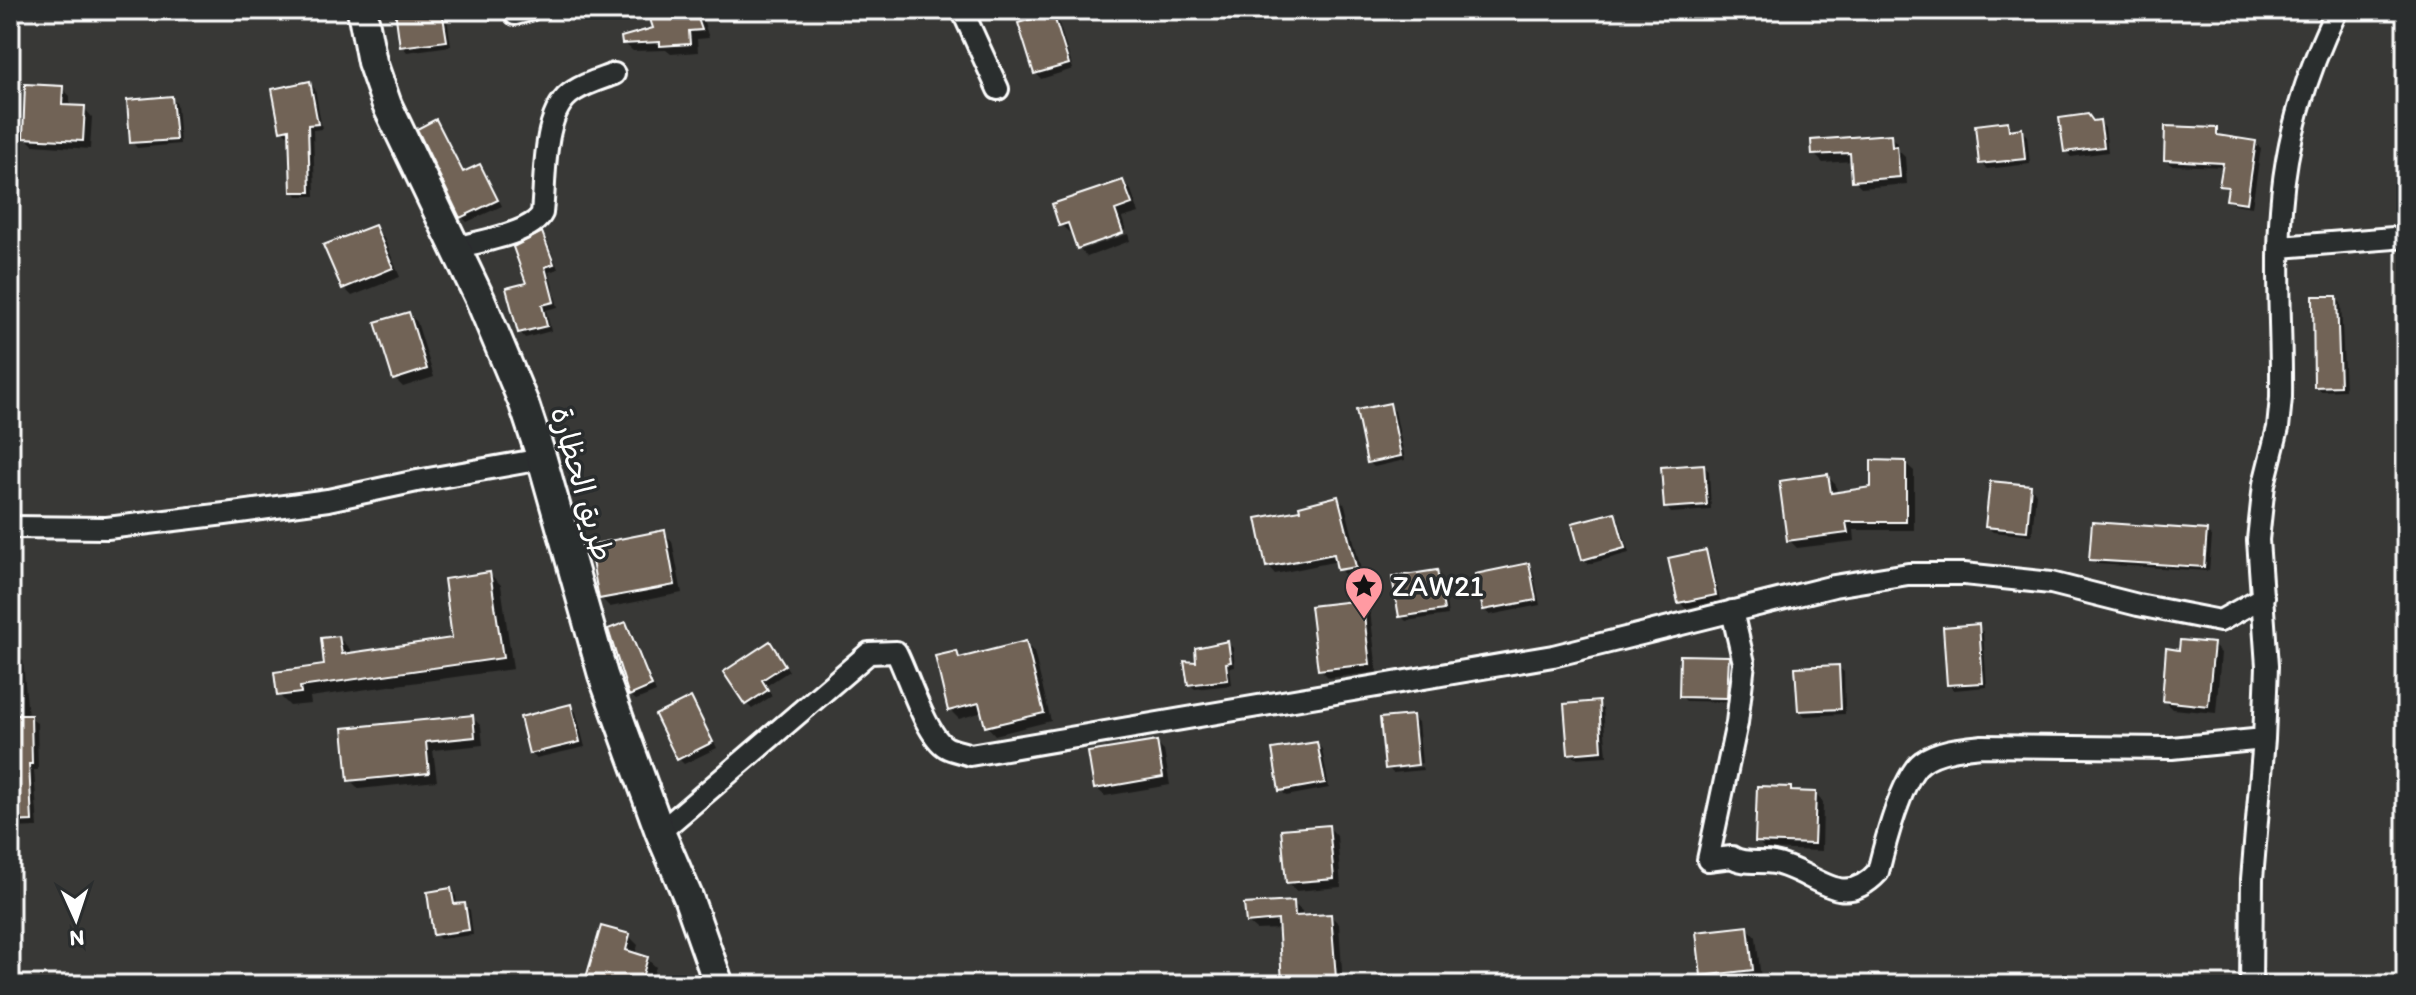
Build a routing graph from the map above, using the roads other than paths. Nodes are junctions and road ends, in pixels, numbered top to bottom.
1 (362, 10) edge
2 (962, 10) edge
3 (2337, 10) edge
4 (614, 74) dead end
5 (998, 89) dead end
6 (2406, 237) edge
7 (2280, 247) junction
8 (454, 248) junction
9 (542, 459) junction
10 (10, 527) edge
11 (2263, 597) junction
12 (1732, 611) junction
13 (2264, 739) junction
14 (660, 832) junction
15 (719, 985) edge
16 (2251, 985) edge

1 - 8 street, طريق الحظارة
2 - 5 street
3 - 7 street
4 - 8 street
6 - 7 street
7 - 11 street
8 - 9 street, طريق الحظارة
9 - 10 street
9 - 14 street, طريق الحظارة
11 - 12 street
11 - 13 street
12 - 13 street
12 - 14 street
13 - 16 street
14 - 15 street, طريق الحظارة

